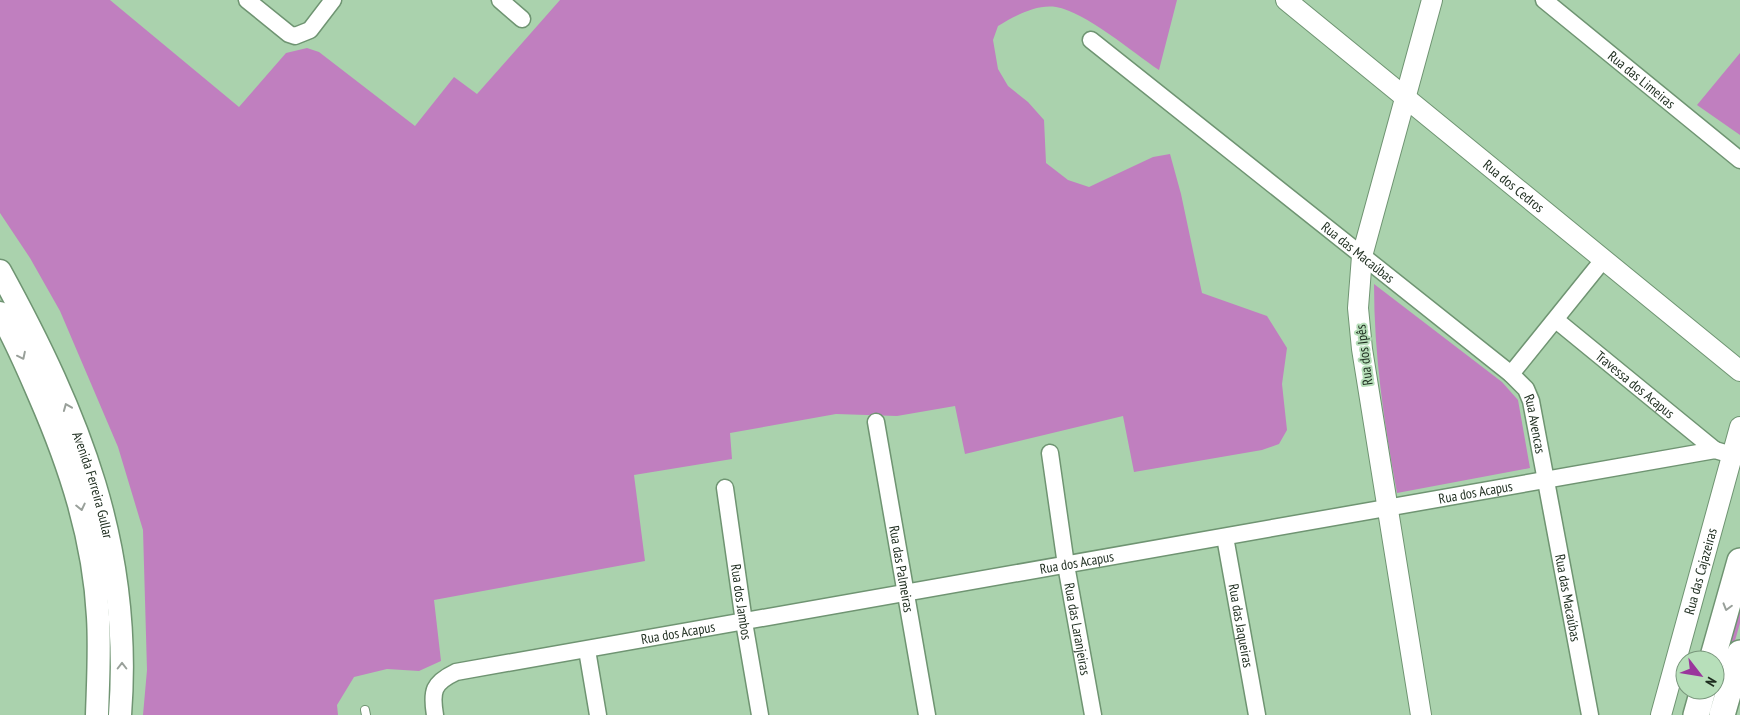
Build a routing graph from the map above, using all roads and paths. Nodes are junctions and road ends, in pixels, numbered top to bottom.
1 (247, 0) edge
2 (333, 0) edge
3 (500, 0) edge
4 (1286, 0) edge
5 (1432, 0) edge
6 (1544, 0) edge
7 (522, 19) dead end
8 (1091, 40) dead end
9 (1405, 97) junction
10 (1740, 160) edge
11 (1362, 256) junction
12 (1603, 260) junction
13 (0, 271) edge
14 (0, 313) edge
15 (1556, 320) junction
16 (1740, 372) edge
17 (1511, 374) junction
18 (876, 422) dead end
19 (1740, 427) edge
20 (1724, 452) junction
21 (1050, 453) dead end
22 (1545, 480) junction
23 (725, 488) dead end
24 (1386, 508) junction
25 (1225, 537) junction
26 (1740, 561) edge
27 (1066, 565) junction
28 (905, 594) junction
29 (744, 622) junction
30 (587, 650) junction
31 (1715, 650) edge
32 (1740, 653) edge
33 (1701, 700) edge
34 (97, 715) edge
35 (120, 715) edge
36 (435, 715) edge
37 (598, 715) edge
38 (760, 715) edge
39 (927, 715) edge
40 (1092, 715) edge
41 (1257, 715) edge
42 (1421, 715) edge
43 (1590, 715) edge
44 (1662, 715) edge
45 (1696, 715) edge
46 (1722, 715) edge

1 - 2 street
3 - 7 street
4 - 9 street, Rua dos Cedros
5 - 9 street, Rua dos Ipês
6 - 10 street, Rua das Limeiras
8 - 11 street, Rua das Macaúbas
9 - 11 street, Rua dos Ipês
9 - 12 street, Rua dos Cedros
11 - 17 street, Rua das Macaúbas
11 - 24 street, Rua dos Ipês
12 - 15 street
12 - 16 street, Rua dos Cedros
35 -> 13 main road, Avenida Ferreira Gullar
14 -> 34 main road, Avenida Ferreira Gullar
15 - 17 street
15 - 20 street, Travessa dos Acapus
17 - 22 street, Rua Avencas
18 - 28 street, Rua das Palmeiras
19 - 20 street, Rua das Cajazeiras
20 - 22 street, Rua dos Acapus
20 - 44 street, Rua das Cajazeiras
21 - 27 street, Rua das Laranjeiras
22 - 24 street, Rua dos Acapus
22 - 43 street, Rua das Macaúbas
23 - 29 street, Rua dos Jambos
24 - 25 street, Rua dos Acapus
24 - 42 street, Rua dos Ipês
25 - 27 street, Rua dos Acapus
25 - 41 street, Rua das Jaqueiras
26 -> 31 main road
27 - 28 street, Rua dos Acapus
27 - 40 street, Rua das Laranjeiras
28 - 29 street, Rua dos Acapus
28 - 39 street, Rua das Palmeiras
29 - 30 street, Rua dos Acapus
29 - 38 street, Rua dos Jambos
30 - 36 street, Rua dos Acapus
30 - 37 street
32 - 46 main road
33 - 45 main road

